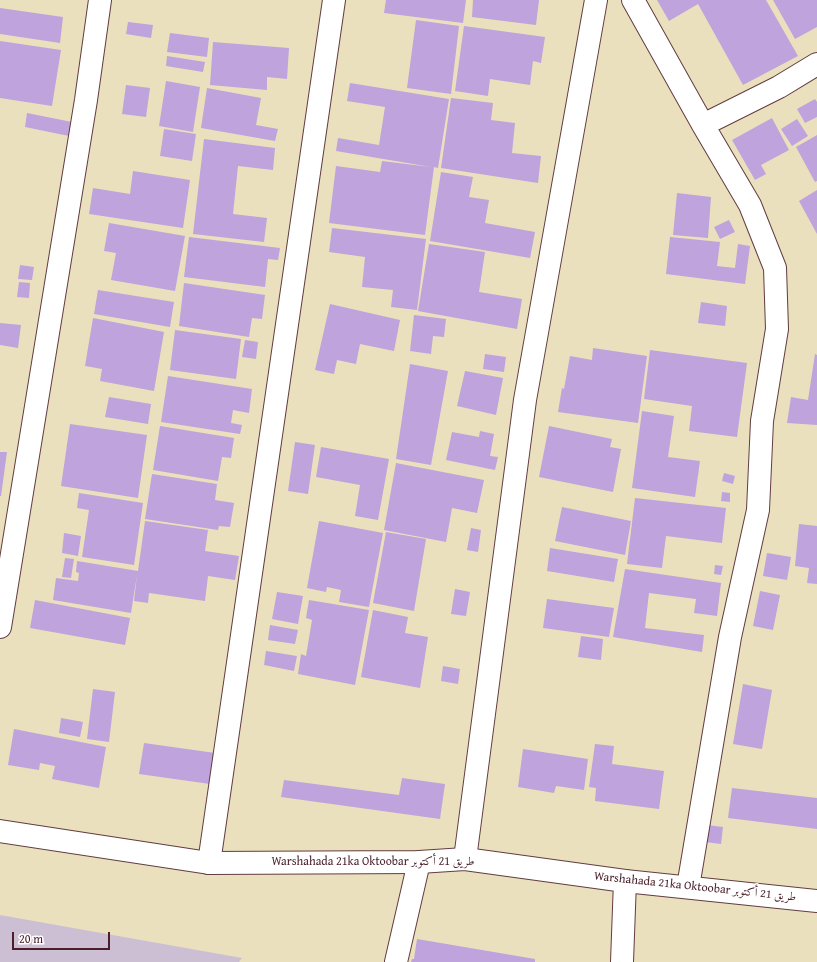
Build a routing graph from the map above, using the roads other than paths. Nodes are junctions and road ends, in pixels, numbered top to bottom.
1 (100, 0) edge
2 (334, 0) edge
3 (596, 0) edge
4 (633, 0) edge
5 (817, 64) edge
6 (703, 126) junction
7 (0, 627) edge
8 (0, 831) edge
9 (465, 858) junction
10 (419, 862) junction
11 (209, 863) junction
12 (625, 881) junction
13 (688, 887) junction
14 (817, 901) edge
15 (396, 962) edge
16 (622, 962) edge

1 - 7 street
2 - 11 street
3 - 9 street
4 - 6 street
5 - 6 street
6 - 13 street
8 - 11 street, Warshahada 21ka Oktoobar طريق 21 أكتوبر
9 - 10 street, Warshahada 21ka Oktoobar طريق 21 أكتوبر
9 - 12 street, Warshahada 21ka Oktoobar طريق 21 أكتوبر
10 - 11 street, Warshahada 21ka Oktoobar طريق 21 أكتوبر
10 - 15 street
12 - 13 street, Warshahada 21ka Oktoobar طريق 21 أكتوبر
12 - 16 street
13 - 14 street, Warshahada 21ka Oktoobar طريق 21 أكتوبر

